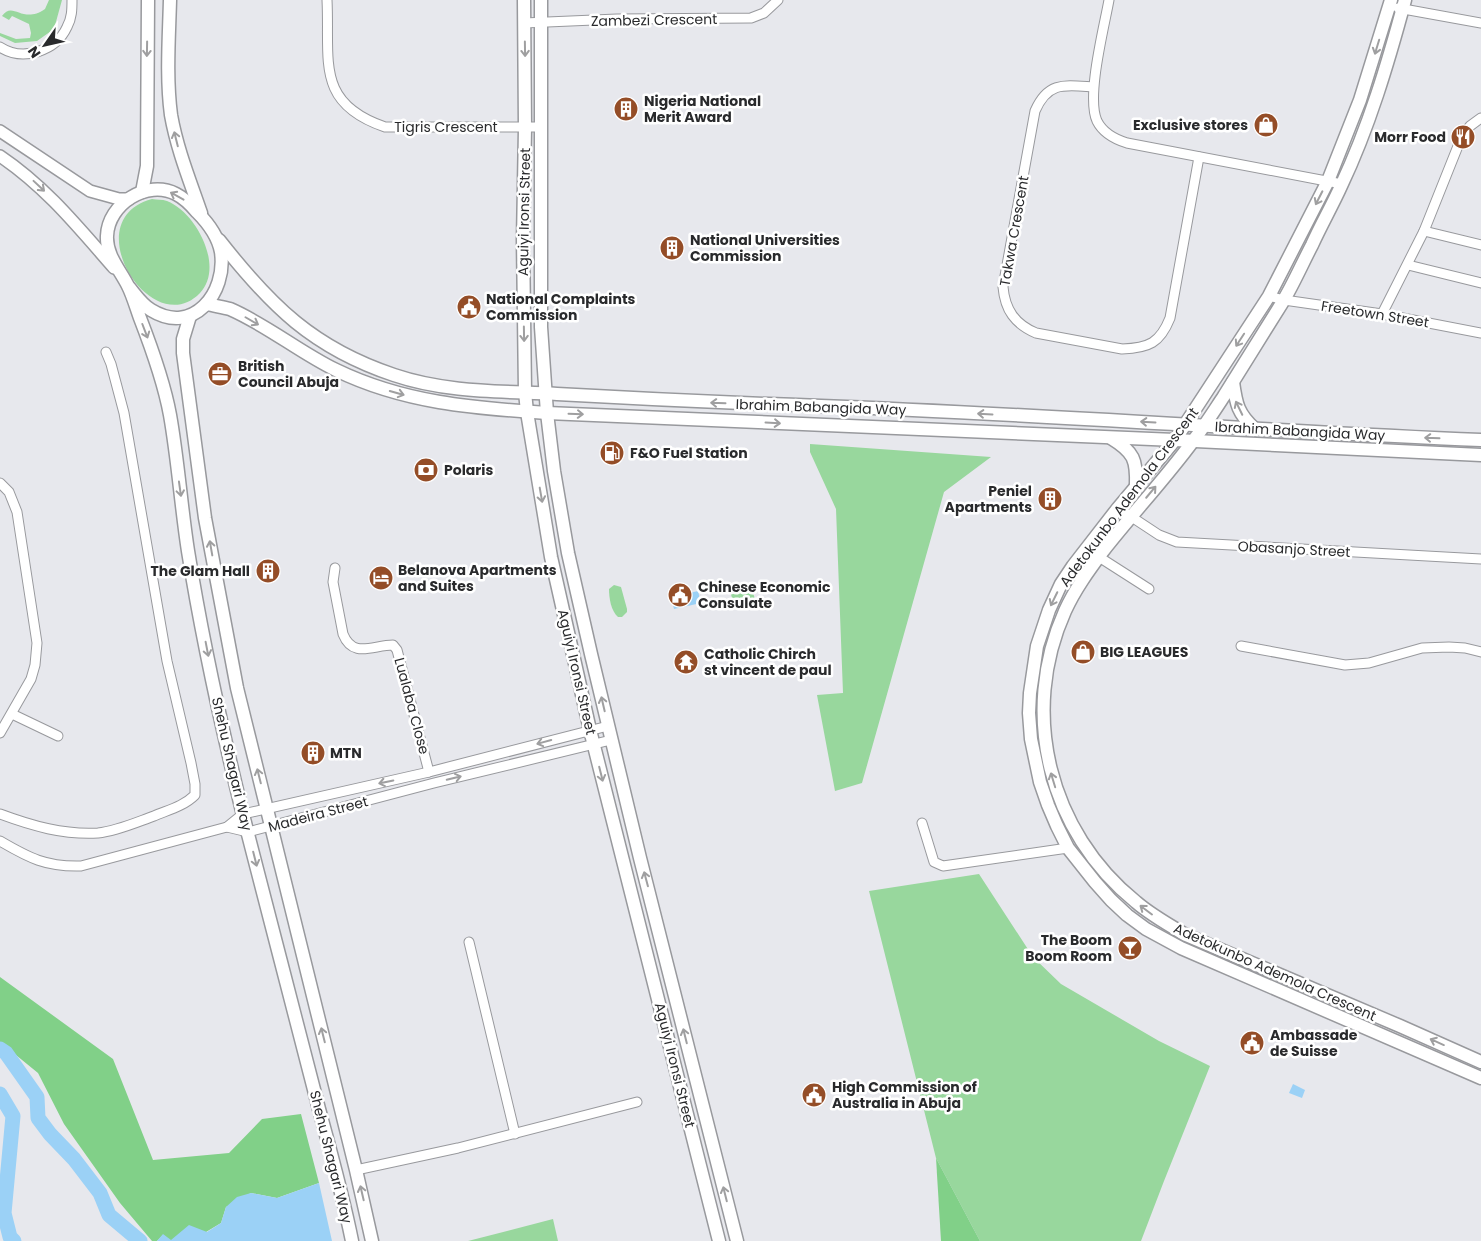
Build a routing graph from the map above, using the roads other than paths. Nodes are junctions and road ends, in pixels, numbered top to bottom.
1 (72, 0) edge
2 (148, 0) edge
3 (170, 0) edge
4 (327, 0) edge
5 (524, 0) edge
6 (540, 0) edge
7 (778, 0) edge
8 (1108, 0) edge
9 (1390, 3) edge
10 (1404, 4) edge
11 (524, 23) junction
12 (1481, 23) edge
13 (542, 24) junction
14 (0, 47) edge
15 (1093, 86) junction
16 (1481, 118) edge
17 (542, 127) junction
18 (526, 128) junction
19 (0, 131) edge
20 (0, 156) edge
21 (1199, 156) junction
22 (1328, 181) junction
23 (1342, 184) junction
24 (142, 192) junction
25 (129, 198) junction
26 (203, 218) junction
27 (1424, 231) junction
28 (215, 235) junction
29 (1481, 244) edge
30 (1408, 265) junction
31 (125, 281) junction
32 (1481, 283) edge
33 (1268, 296) junction
34 (1284, 300) junction
35 (207, 304) junction
36 (1382, 314) junction
37 (190, 316) junction
38 (1481, 333) edge
39 (106, 352) dead end
40 (1232, 382) junction
41 (525, 392) junction
42 (546, 393) junction
43 (527, 412) junction
44 (547, 413) junction
45 (1186, 424) junction
46 (1204, 426) junction
47 (1255, 428) junction
48 (1109, 437) junction
49 (1175, 440) junction
50 (1481, 440) edge
51 (1193, 442) junction
52 (1481, 455) edge
53 (0, 483) edge
54 (1136, 486) junction
55 (1118, 508) junction
56 (1130, 517) junction
57 (1099, 557) junction
58 (1481, 558) edge
59 (335, 568) dead end
60 (1148, 589) dead end
61 (1241, 646) dead end
62 (1481, 652) edge
63 (12, 714) junction
64 (608, 726) junction
65 (590, 730) junction
66 (0, 733) edge
67 (58, 736) dead end
68 (611, 740) junction
69 (593, 744) junction
70 (429, 772) junction
71 (267, 807) junction
72 (0, 814) edge
73 (243, 814) junction
74 (922, 823) dead end
75 (272, 826) junction
76 (227, 827) junction
77 (248, 832) junction
78 (0, 841) edge
79 (1068, 848) junction
80 (470, 942) dead end
81 (1481, 1062) edge
82 (1481, 1078) edge
83 (637, 1102) dead end
84 (515, 1134) junction
85 (356, 1170) junction
86 (352, 1241) edge
87 (372, 1241) edge
88 (719, 1241) edge
89 (737, 1241) edge

1 - 14 street
2 -> 24 main road
26 -> 3 main road
4 - 18 street, Tigris Crescent
5 - 11 main road, Aguiyi Ironsi Street
6 - 13 main road, Aguiyi Ironsi Street
7 - 13 street, Zambezi Crescent
8 - 15 street
9 - 10 street
9 -> 22 main road, Adetokunbo Ademola Crescent
10 - 12 street
10 - 23 main road, Adetokunbo Ademola Crescent
11 - 13 street, Zambezi Crescent
11 -> 18 main road, Aguiyi Ironsi Street
13 - 17 main road, Aguiyi Ironsi Street
15 - 21 street
15 - 21 street, Takwa Crescent
16 - 27 street
17 - 18 street, Tigris Crescent
17 - 42 main road, Aguiyi Ironsi Street
18 -> 41 main road, Aguiyi Ironsi Street
19 - 25 street
20 -> 31 street
21 - 22 street
22 - 23 street
22 -> 33 main road, Adetokunbo Ademola Crescent
23 - 34 main road, Adetokunbo Ademola Crescent
24 - 25 main road
26 -> 24 main road
25 - 31 main road
26 - 28 main road
27 - 29 street
27 - 30 street
28 - 35 main road
28 - 41 main road, Ibrahim Babangida Way
30 - 32 street
30 - 36 street
31 - 37 main road
31 -> 73 main road, Shehu Shagari Way
33 - 34 street, Freetown Street
33 -> 45 main road, Adetokunbo Ademola Crescent
34 - 36 street, Freetown Street
34 - 40 main road, Adetokunbo Ademola Crescent
35 - 37 main road
35 -> 43 main road, Ibrahim Babangida Way
36 - 38 street, Freetown Street
71 -> 37 main road, Shehu Shagari Way
39 - 72 street
40 - 46 main road, Adetokunbo Ademola Crescent
47 -> 40 main road
41 - 42 main road, Ibrahim Babangida Way
41 - 43 main road, Aguiyi Ironsi Street
42 - 44 main road, Aguiyi Ironsi Street
45 -> 42 main road, Ibrahim Babangida Way
43 - 44 main road, Ibrahim Babangida Way
43 -> 65 main road, Aguiyi Ironsi Street
44 -> 48 main road, Ibrahim Babangida Way
64 -> 44 main road, Aguiyi Ironsi Street
45 - 46 main road, Ibrahim Babangida Way
45 - 49 main road, Adetokunbo Ademola Crescent
46 - 47 main road, Ibrahim Babangida Way
46 - 51 main road, Adetokunbo Ademola Crescent
50 -> 47 main road, Ibrahim Babangida Way
48 - 49 main road, Ibrahim Babangida Way
48 - 54 main road
49 - 51 main road, Ibrahim Babangida Way
49 - 54 main road, Adetokunbo Ademola Crescent
51 - 52 main road, Ibrahim Babangida Way
56 -> 51 main road, Adetokunbo Ademola Crescent
53 - 63 street
54 - 55 main road, Adetokunbo Ademola Crescent
55 - 56 street, Obasanjo Street
55 -> 79 main road, Adetokunbo Ademola Crescent
56 - 57 main road, Adetokunbo Ademola Crescent
56 - 58 street, Obasanjo Street
57 - 60 street
81 -> 57 main road, Adetokunbo Ademola Crescent
59 - 70 street, Lualaba Close
61 - 62 street
63 - 66 street
63 - 67 street
64 - 65 street
64 - 68 main road, Aguiyi Ironsi Street
65 - 69 main road, Aguiyi Ironsi Street
65 -> 70 street
68 - 69 street, Madeira Street
89 -> 68 main road, Aguiyi Ironsi Street
75 -> 69 street, Madeira Street
69 -> 88 main road, Aguiyi Ironsi Street
70 -> 71 street
71 - 73 street
71 - 75 main road, Shehu Shagari Way
73 - 76 street
73 - 77 main road, Shehu Shagari Way
74 - 79 street
75 - 77 street, Madeira Street
85 -> 75 main road, Shehu Shagari Way
76 - 77 street, Madeira Street
76 - 78 street, Madeira Street
77 -> 86 main road, Shehu Shagari Way
79 - 82 main road, Adetokunbo Ademola Crescent
80 - 84 street
83 - 84 street
84 - 85 street
87 -> 85 main road, Shehu Shagari Way

